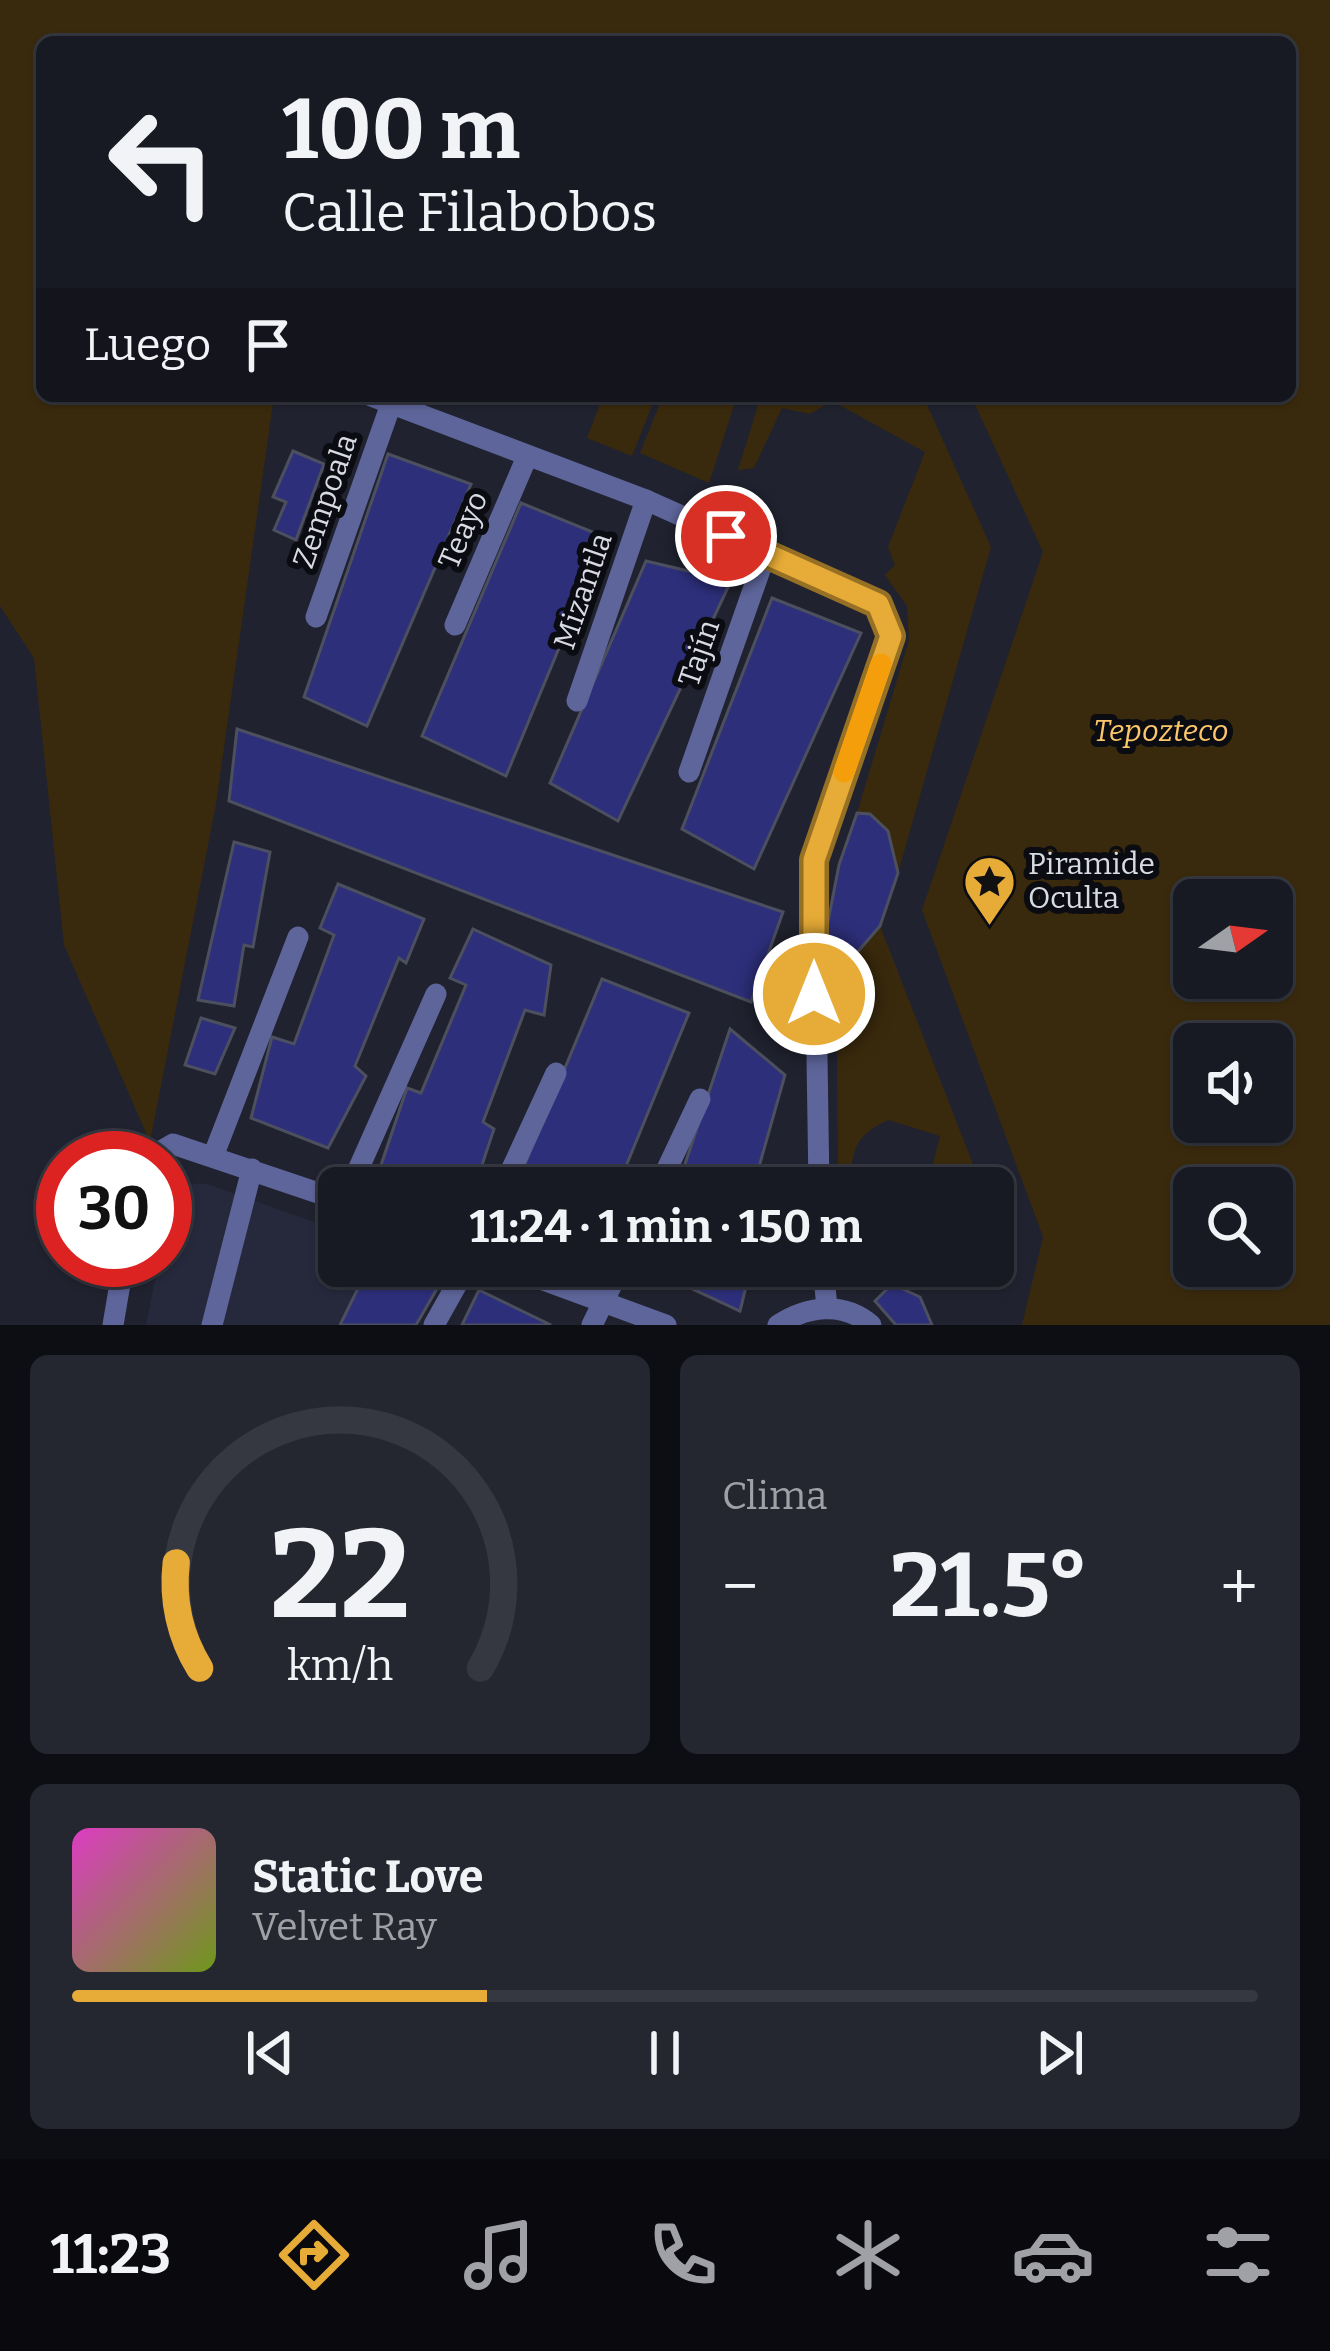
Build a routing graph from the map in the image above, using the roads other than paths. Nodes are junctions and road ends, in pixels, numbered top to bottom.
1 (380, 402) edge
2 (386, 402) edge
3 (526, 459) junction
4 (646, 500) junction
5 (766, 553) junction
6 (316, 617) dead end
7 (455, 625) dead end
8 (578, 701) dead end
9 (689, 772) dead end
10 (298, 937) dead end
11 (436, 994) dead end
12 (556, 1073) dead end
13 (700, 1099) dead end
14 (192, 1149) edge
15 (214, 1154) junction
16 (359, 1167) edge
17 (513, 1167) edge
18 (668, 1167) edge
19 (819, 1167) edge
20 (252, 1169) junction
21 (318, 1193) edge
22 (119, 1287) edge
23 (455, 1287) edge
24 (561, 1287) edge
25 (610, 1287) edge
26 (825, 1287) edge
27 (603, 1303) junction
28 (826, 1307) junction
29 (113, 1325) edge
30 (212, 1325) edge
31 (434, 1325) edge
32 (592, 1325) edge
33 (666, 1325) edge
34 (778, 1325) edge
35 (871, 1325) edge

1 - 6 street, Zempoala
2 - 3 street
3 - 4 street
3 - 7 street, Teayo
4 - 5 street
4 - 8 street, Mizantla
5 - 9 street, Tajín
5 - 19 street
10 - 15 street
11 - 16 street
12 - 17 street
13 - 18 street
14 - 15 street
15 - 20 street
20 - 21 street
20 - 30 street
22 - 29 street
23 - 31 street
24 - 27 street
25 - 27 street
26 - 28 street
27 - 32 street
27 - 33 street
28 - 34 street
28 - 35 street

